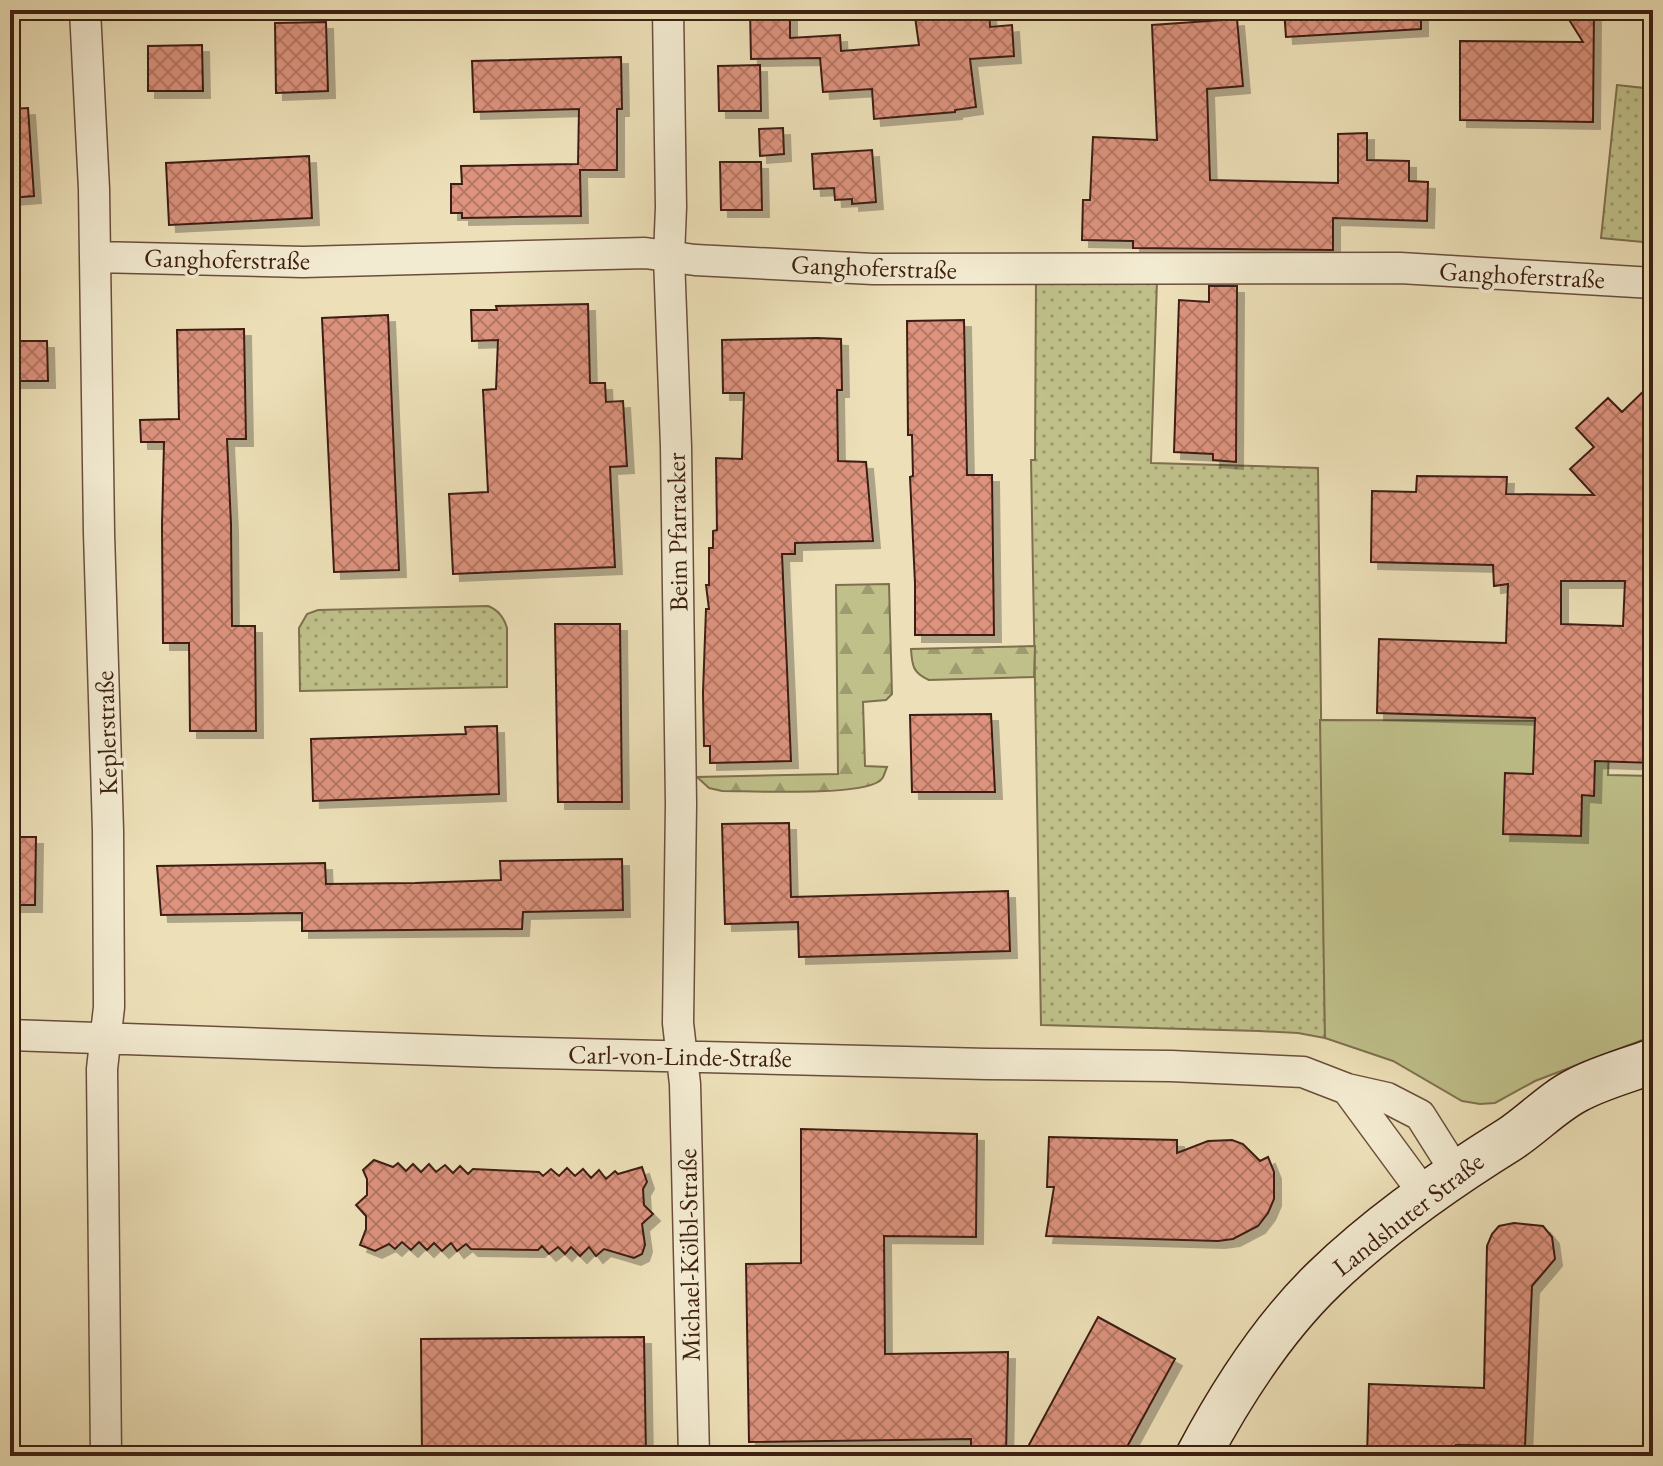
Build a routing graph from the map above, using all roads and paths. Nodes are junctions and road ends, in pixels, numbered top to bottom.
1 (85, 10) edge
2 (668, 10) edge
3 (95, 257) junction
4 (669, 257) junction
5 (1653, 283) edge
6 (10, 1035) edge
7 (105, 1038) junction
8 (682, 1055) junction
9 (1653, 1061) edge
10 (1653, 1087) edge
11 (1347, 1089) junction
12 (1514, 1136) junction
13 (1440, 1184) junction
14 (106, 1456) edge
15 (694, 1456) edge
16 (1198, 1456) edge

1 - 3 street, Keplerstraße
2 - 4 street, Beim Pfarracker
3 - 4 street, Ganghoferstraße
3 - 7 street, Keplerstraße
4 - 5 street, Ganghoferstraße
4 - 8 street, Beim Pfarracker
6 - 7 street, Carl-von-Linde-Straße
7 - 8 street, Carl-von-Linde-Straße
7 - 14 street, Keplerstraße
8 - 11 street, Carl-von-Linde-Straße
8 - 15 street, Michael-Kölbl-Straße
9 - 12 main road, Landshuter Straße
10 - 12 main road, Landshuter Straße
11 - 13 street
11 - 13 street, Carl-von-Linde-Straße
12 - 13 main road, Landshuter Straße
13 - 16 main road, Landshuter Straße

